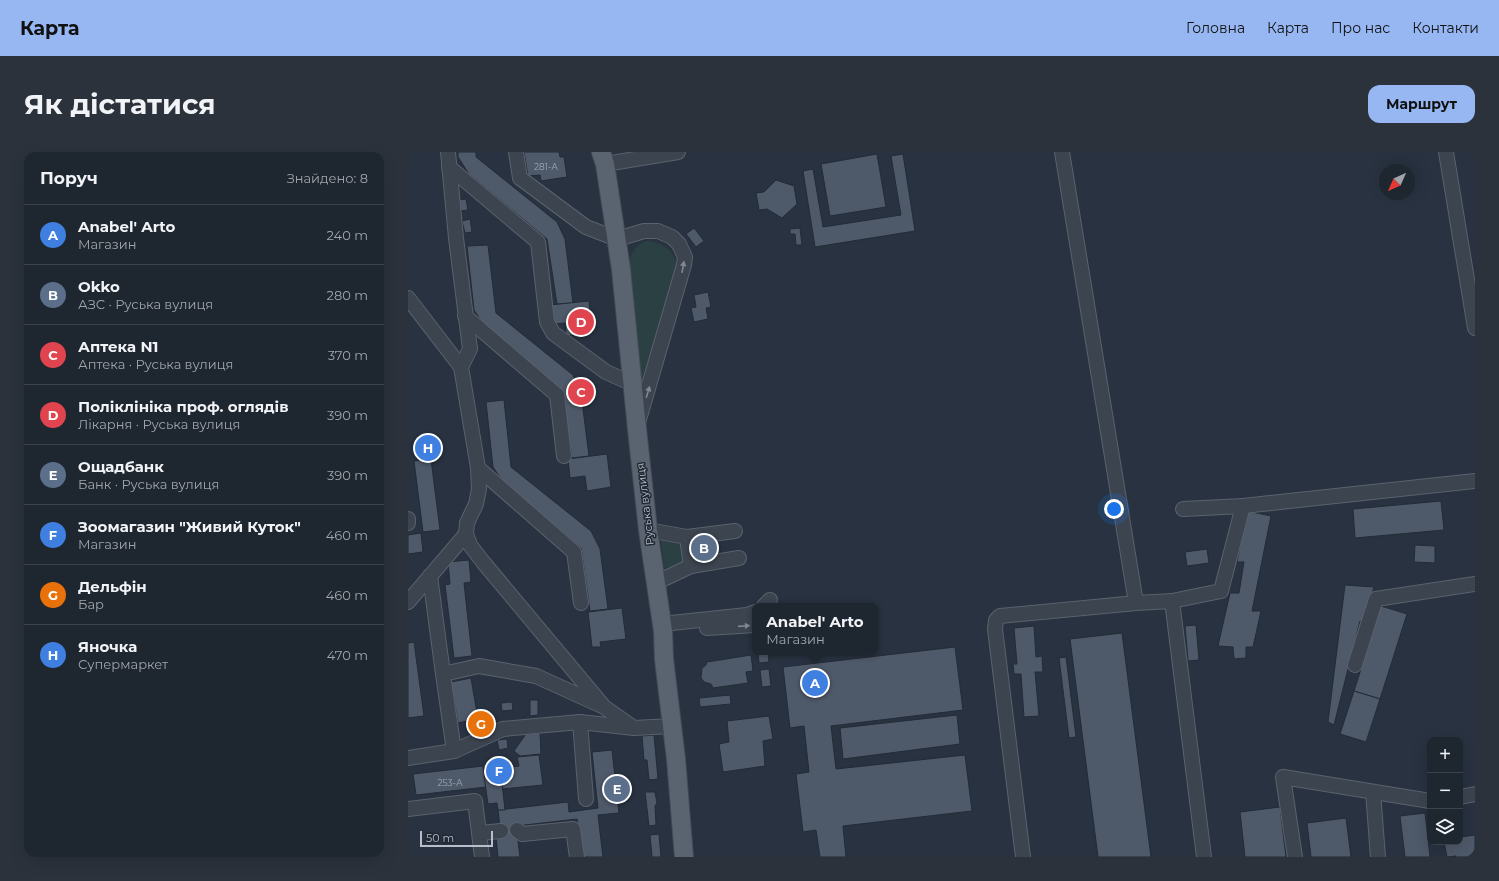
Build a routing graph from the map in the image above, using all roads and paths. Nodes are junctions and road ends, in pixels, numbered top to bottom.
1 (448, 152) edge
2 (516, 152) edge
3 (678, 152) edge
4 (1062, 152) edge
5 (1446, 152) edge
6 (603, 158) edge
7 (449, 167) junction
8 (617, 239) junction
9 (1471, 283) edge
10 (408, 298) edge
11 (465, 316) junction
12 (1475, 328) edge
13 (461, 367) junction
14 (633, 384) junction
15 (636, 429) junction
16 (564, 456) dead end
17 (478, 468) junction
18 (1475, 481) edge
19 (1243, 506) junction
20 (1183, 509) dead end
21 (408, 519) edge
22 (408, 523) edge
23 (648, 530) junction
24 (735, 531) dead end
25 (466, 534) junction
26 (687, 537) junction
27 (739, 558) dead end
28 (691, 566) junction
29 (430, 576) junction
30 (655, 584) junction
31 (1475, 584) edge
32 (408, 602) edge
33 (581, 602) dead end
34 (1172, 602) junction
35 (1136, 603) junction
36 (752, 613) edge
37 (752, 625) edge
38 (662, 627) junction
39 (1355, 665) dead end
40 (443, 674) junction
41 (604, 707) junction
42 (580, 722) junction
43 (672, 726) junction
44 (634, 728) junction
45 (454, 752) junction
46 (408, 758) edge
47 (1373, 792) junction
48 (1475, 794) edge
49 (1463, 796) edge
50 (586, 799) dead end
51 (1427, 801) edge
52 (408, 808) edge
53 (517, 830) dead end
54 (501, 831) dead end
55 (480, 833) junction
56 (482, 857) edge
57 (577, 857) edge
58 (684, 857) edge
59 (1023, 857) edge
60 (1204, 857) edge
61 (1295, 857) edge
62 (1378, 857) edge

1 - 7 street
2 - 8 street
3 - 6 street
4 - 35 street
5 - 9 street
6 - 8 main road, Руська вулиця
7 - 11 street
7 - 14 street
8 - 14 main road, Руська вулиця
15 -> 8 street
9 - 12 street
10 - 13 street
11 - 13 street
11 - 16 street
13 - 17 street
14 - 15 main road, Руська вулиця
15 - 23 main road, Руська вулиця
17 - 25 street
17 - 33 street
18 - 19 street
19 - 20 street
19 - 34 street
21 - 22 street
23 - 26 street
23 - 30 main road, Руська вулиця
24 - 26 street
25 - 29 street
25 - 41 street
26 - 28 street
27 - 28 street
28 - 30 street
29 - 32 street
29 - 40 street
30 - 38 main road, Руська вулиця
31 - 39 street
34 - 35 street
34 - 60 street
35 - 59 street
36 - 38 street
38 -> 37 street
38 - 43 main road, Руська вулиця
40 - 41 street
40 - 45 street
41 - 44 street
42 - 44 street
42 - 45 street
42 - 50 street
43 - 44 street
43 - 58 main road, Руська вулиця
45 - 46 street
47 - 51 street
47 - 61 street
47 - 62 street
48 - 49 street
52 - 55 street
53 - 57 street
54 - 55 street
55 - 56 street

